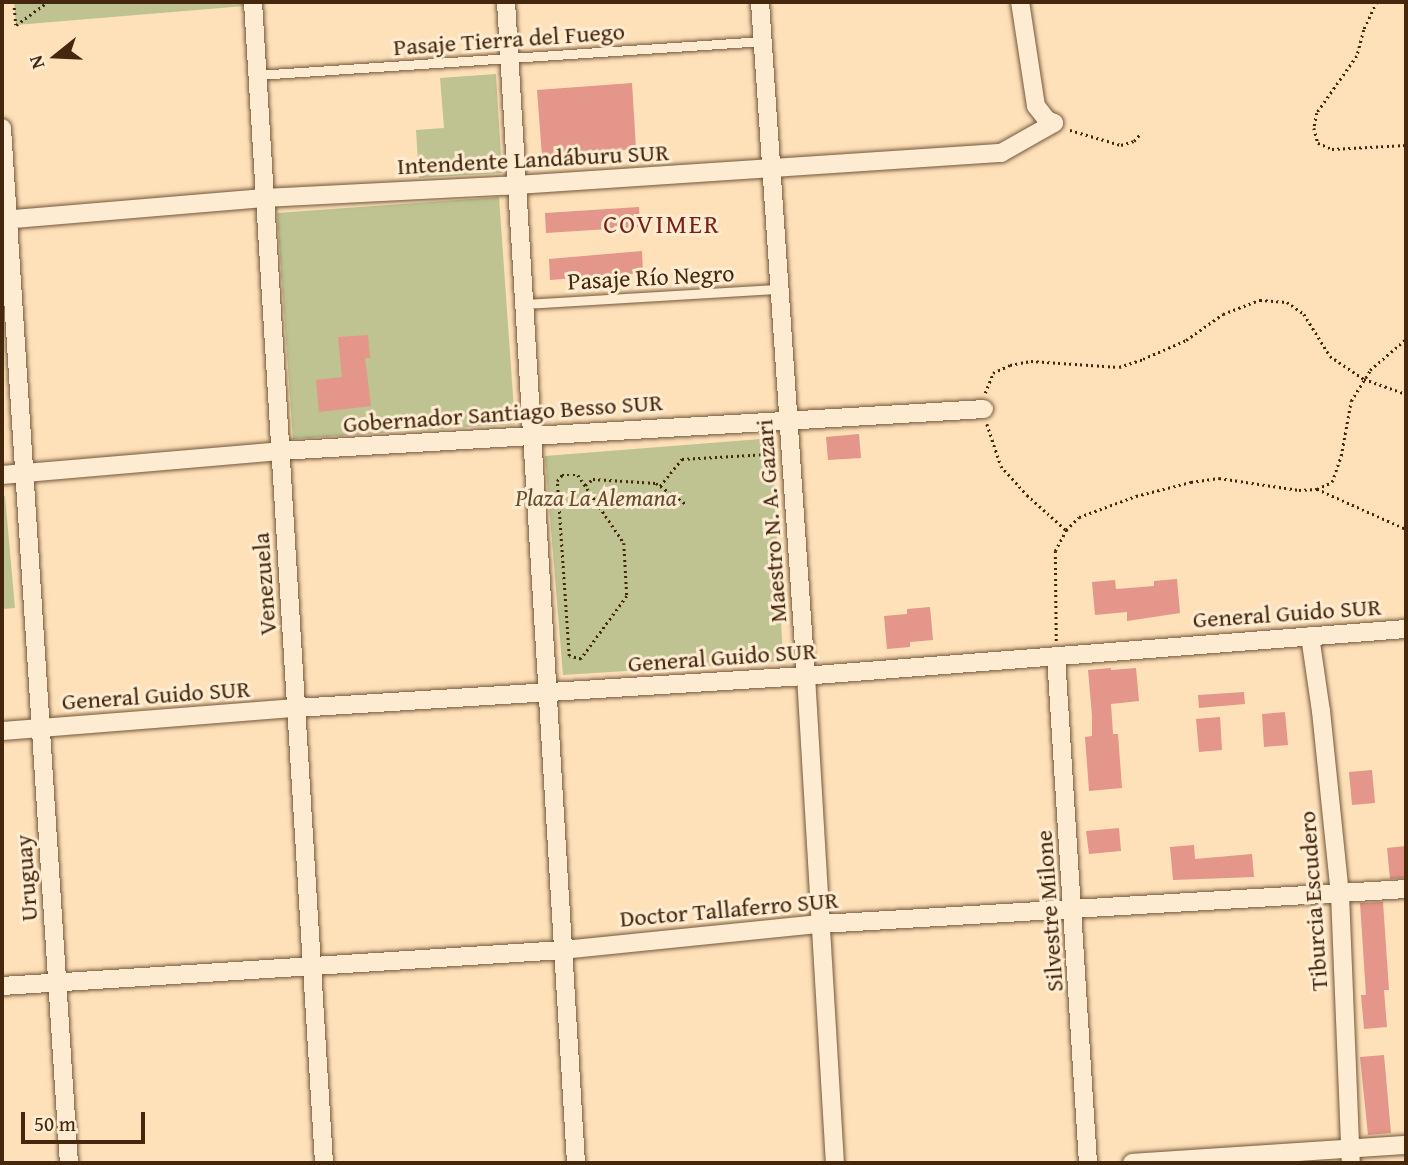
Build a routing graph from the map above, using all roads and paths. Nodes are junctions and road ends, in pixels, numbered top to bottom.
1 (14, 2) edge
2 (48, 2) edge
3 (253, 2) edge
4 (506, 2) edge
5 (761, 2) edge
6 (1020, 2) edge
7 (1377, 2) edge
8 (764, 41) junction
9 (510, 59) junction
10 (257, 75) junction
11 (1054, 123) junction
12 (2, 128) edge
13 (1141, 133) dead end
14 (1406, 145) edge
15 (772, 170) junction
16 (517, 185) junction
17 (264, 198) junction
18 (5, 220) edge
19 (780, 289) junction
20 (524, 304) junction
21 (1406, 339) edge
22 (1364, 379) junction
23 (1406, 394) edge
24 (985, 409) junction
25 (789, 420) junction
26 (532, 436) junction
27 (280, 451) junction
28 (765, 454) dead end
29 (25, 473) junction
30 (2, 475) edge
31 (585, 485) junction
32 (660, 486) junction
33 (1317, 489) junction
34 (687, 505) dead end
35 (1406, 529) edge
36 (1066, 530) junction
37 (1406, 629) edge
38 (1310, 636) junction
39 (1056, 656) junction
40 (806, 676) junction
41 (548, 694) junction
42 (296, 708) junction
43 (41, 729) junction
44 (2, 731) edge
45 (1406, 889) edge
46 (1340, 894) junction
47 (1074, 909) junction
48 (821, 924) junction
49 (563, 950) junction
50 (312, 965) junction
51 (57, 982) junction
52 (2, 986) edge
53 (1406, 1145) edge
54 (1351, 1155) edge
55 (69, 1163) edge
56 (324, 1163) edge
57 (576, 1163) edge
58 (835, 1163) edge
59 (1088, 1163) edge
60 (1132, 1163) edge

1 - 2 path
3 - 10 street, Venezuela
4 - 9 street
5 - 8 street, Maestro N. A. Gazari
6 - 11 street
7 - 14 path
8 - 9 lane, Pasaje Tierra del Fuego
8 - 15 street, Maestro N. A. Gazari
9 - 10 lane, Pasaje Tierra del Fuego
9 - 16 street
10 - 17 street, Venezuela
11 - 13 path
11 - 15 street, Intendente Landáburu SUR
12 - 18 street, Uruguay
15 - 16 street, Intendente Landáburu SUR
15 - 19 street, Maestro N. A. Gazari
16 - 17 street, Intendente Landáburu SUR
16 - 20 street
17 - 18 street, Intendente Landáburu SUR
17 - 27 street, Venezuela
18 - 29 street, Uruguay
19 - 20 lane, Pasaje Río Negro
19 - 25 street, Maestro N. A. Gazari
20 - 26 street
21 - 22 path
22 - 23 path
22 - 24 path
22 - 33 path
24 - 25 street, Gobernador Santiago Besso SUR
24 - 36 path
25 - 26 street, Gobernador Santiago Besso SUR
25 - 40 street, Maestro N. A. Gazari
26 - 27 street, Gobernador Santiago Besso SUR
26 - 41 street
27 - 29 street, Gobernador Santiago Besso SUR
27 - 42 street, Venezuela
28 - 32 path
29 - 30 street, Gobernador Santiago Besso SUR
29 - 43 street, Uruguay
31 - 31 path
31 - 32 path
32 - 34 path
33 - 35 path
33 - 36 path
36 - 39 path
37 - 38 street, General Guido SUR
38 - 39 street, General Guido SUR
38 - 46 street, Tiburcia Escudero
39 - 40 street, General Guido SUR
39 - 47 street, Silvestre Milone
40 - 41 street, General Guido SUR
40 - 48 street, Maestro N. A. Gazari
41 - 42 street, General Guido SUR
41 - 49 street
42 - 43 street, General Guido SUR
42 - 50 street, Venezuela
43 - 44 street, General Guido SUR
43 - 51 street, Uruguay
45 - 46 street, Doctor Tallaferro SUR
46 - 47 street, Doctor Tallaferro SUR
46 - 54 street, Tiburcia Escudero
47 - 48 street, Doctor Tallaferro SUR
47 - 59 street, Silvestre Milone
48 - 49 street, Doctor Tallaferro SUR
48 - 58 street, Maestro N. A. Gazari
49 - 50 street, Doctor Tallaferro SUR
49 - 57 street
50 - 51 street, Doctor Tallaferro SUR
50 - 56 street, Venezuela
51 - 52 street, Doctor Tallaferro SUR
51 - 55 street, Uruguay
53 - 54 street
54 - 60 street

